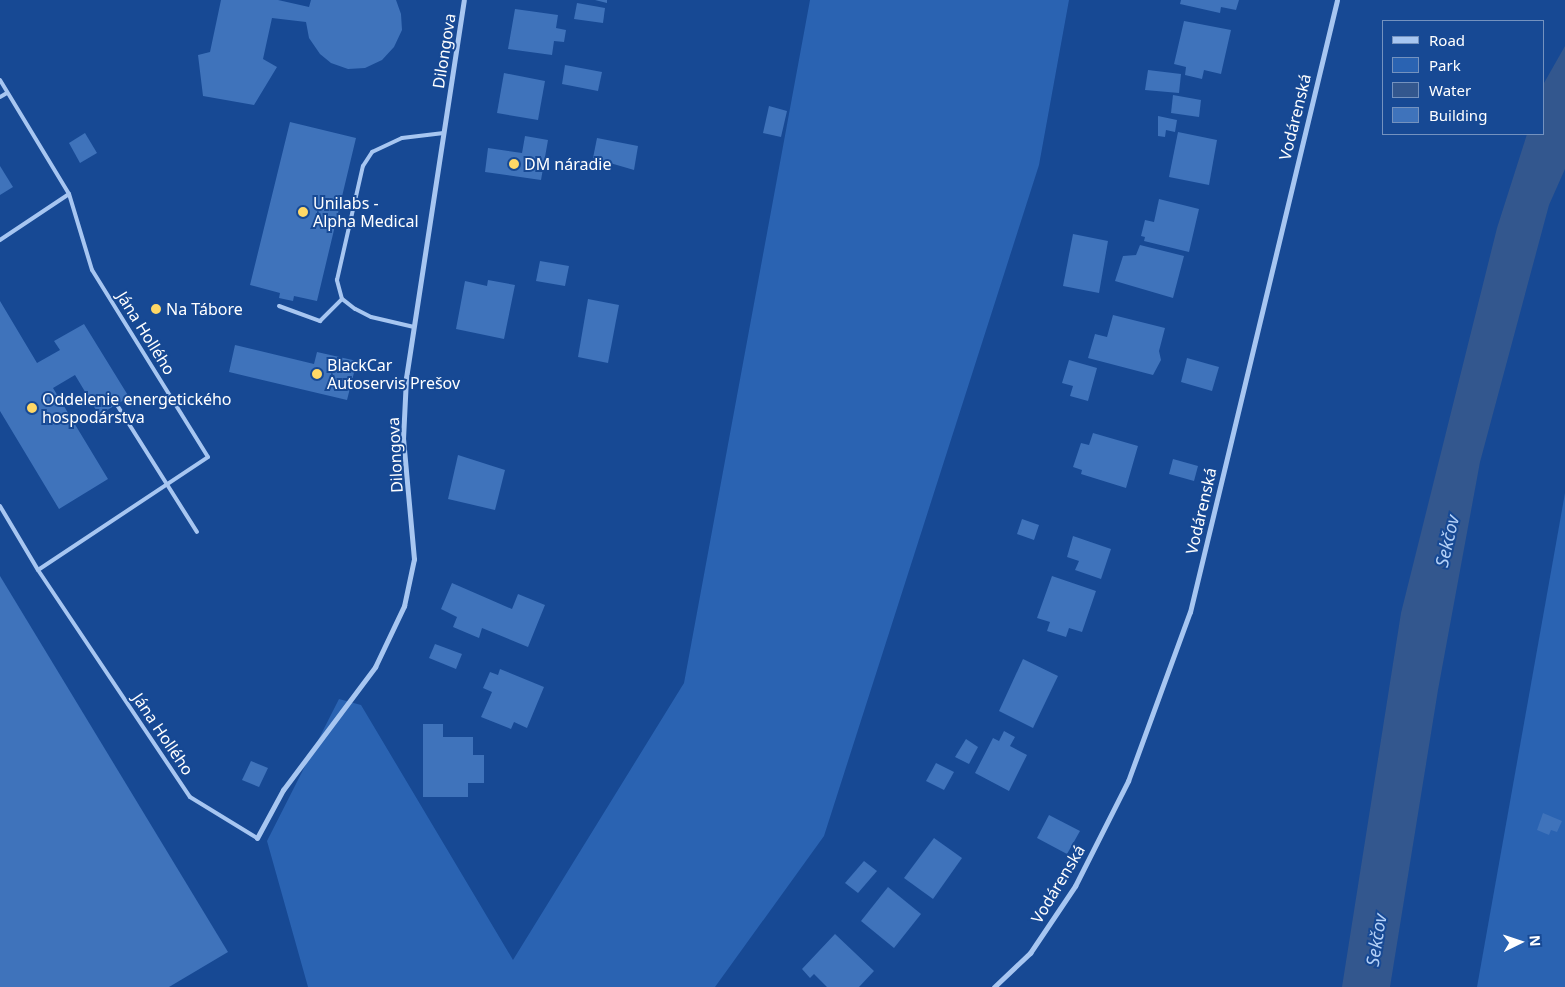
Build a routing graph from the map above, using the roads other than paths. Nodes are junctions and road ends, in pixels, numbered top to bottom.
1 (464, 0) edge
2 (1337, 0) edge
3 (0, 80) edge
4 (7, 93) junction
5 (0, 97) edge
6 (444, 133) junction
7 (69, 194) junction
8 (0, 240) edge
9 (342, 299) junction
10 (279, 306) dead end
11 (415, 327) junction
12 (117, 405) dead end
13 (168, 483) junction
14 (0, 506) edge
15 (197, 532) dead end
16 (38, 570) junction
17 (257, 838) joint
18 (994, 987) edge

1 - 6 street, Dilongova
2 - 18 street, Vodárenská
3 - 4 lane, Jána Hollého
4 - 5 lane
4 - 7 lane, Jána Hollého
6 - 9 lane
6 - 11 street, Dilongova
7 - 8 lane
7 - 13 lane, Jána Hollého
9 - 10 lane
9 - 11 lane
11 - 17 street, Dilongova
12 - 13 lane
13 - 15 lane
13 - 16 lane, Jána Hollého
14 - 16 lane, Jána Hollého
16 - 17 lane, Jána Hollého

